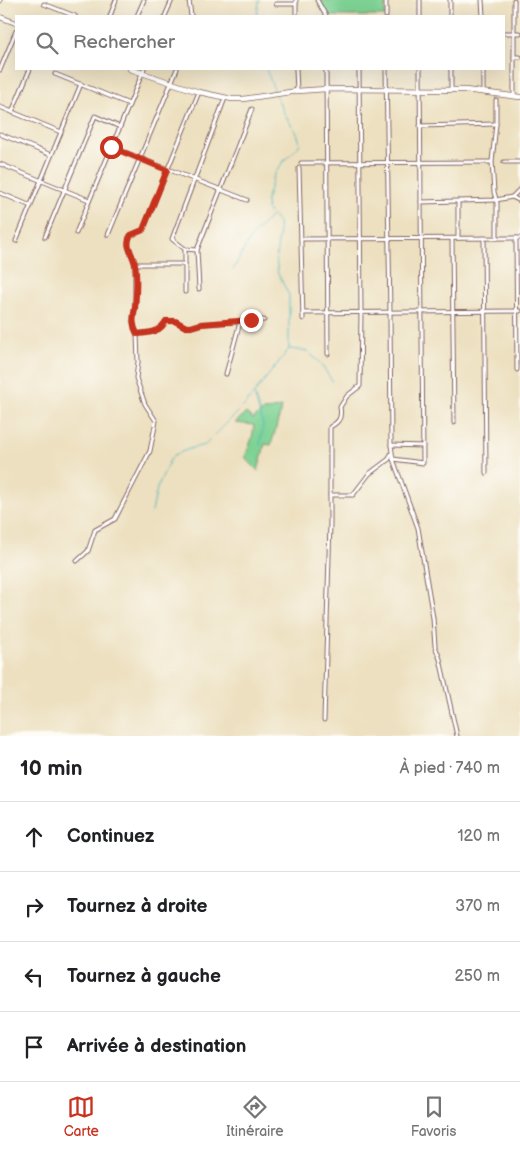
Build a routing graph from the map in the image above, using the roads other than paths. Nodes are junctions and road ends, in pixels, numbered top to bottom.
1 (116, 0) edge
2 (144, 0) edge
3 (172, 0) edge
4 (188, 0) edge
5 (317, 0) edge
6 (386, 0) edge
7 (420, 0) edge
8 (450, 0) edge
9 (482, 0) edge
10 (514, 0) edge
11 (296, 2) edge
12 (44, 4) dead end
13 (276, 4) dead end
14 (514, 5) junction
15 (520, 5) edge
16 (72, 15) edge
17 (110, 15) edge
18 (138, 15) edge
19 (165, 15) edge
20 (191, 15) edge
21 (296, 15) edge
22 (325, 15) edge
23 (386, 15) edge
24 (420, 15) edge
25 (450, 15) edge
26 (483, 15) edge
27 (0, 16) edge
28 (15, 23) edge
29 (15, 33) edge
30 (505, 33) edge
31 (514, 33) junction
32 (520, 33) edge
33 (520, 57) edge
34 (514, 58) junction
35 (0, 70) edge
36 (30, 70) edge
37 (177, 70) edge
38 (296, 70) edge
39 (326, 70) edge
40 (359, 70) edge
41 (386, 70) edge
42 (420, 70) edge
43 (451, 70) edge
44 (483, 70) edge
45 (143, 71) edge
46 (55, 74) dead end
47 (514, 81) junction
48 (520, 81) edge
49 (171, 83) junction
50 (81, 84) junction
51 (326, 89) junction
52 (386, 89) junction
53 (420, 89) junction
54 (360, 90) junction
55 (451, 90) junction
56 (297, 91) junction
57 (483, 91) junction
58 (199, 92) junction
59 (517, 96) edge
60 (225, 98) junction
61 (496, 100) dead end
62 (129, 104) junction
63 (0, 107) edge
64 (252, 109) dead end
65 (12, 112) junction
66 (496, 124) junction
67 (120, 126) junction
68 (420, 126) junction
69 (61, 132) junction
70 (0, 134) edge
71 (111, 147) junction
72 (51, 155) junction
73 (140, 158) junction
74 (387, 162) junction
75 (421, 162) junction
76 (492, 162) junction
77 (504, 162) dead end
78 (520, 162) edge
79 (301, 163) dead end
80 (327, 163) junction
81 (0, 164) edge
82 (360, 164) junction
83 (298, 168) dead end
84 (167, 170) junction
85 (41, 180) junction
86 (195, 180) junction
87 (520, 189) edge
88 (64, 190) junction
89 (222, 190) junction
90 (0, 193) edge
91 (512, 197) junction
92 (89, 200) junction
93 (247, 200) dead end
94 (496, 200) junction
95 (458, 201) junction
96 (520, 201) edge
97 (421, 202) junction
98 (30, 206) junction
99 (76, 233) dead end
100 (108, 235) dead end
101 (45, 237) dead end
102 (421, 238) junction
103 (452, 238) junction
104 (458, 238) junction
105 (484, 238) junction
106 (497, 238) junction
107 (518, 238) edge
108 (301, 239) junction
109 (327, 239) junction
110 (389, 239) junction
111 (16, 240) dead end
112 (360, 240) junction
113 (185, 249) junction
114 (197, 250) junction
115 (135, 264) junction
116 (185, 264) junction
117 (199, 289) dead end
118 (185, 292) dead end
119 (485, 311) junction
120 (518, 311) edge
121 (328, 312) junction
122 (422, 312) junction
123 (453, 312) junction
124 (303, 313) junction
125 (361, 313) junction
126 (390, 313) junction
127 (303, 319) dead end
128 (264, 320) dead end
129 (240, 322) junction
130 (137, 334) junction
131 (328, 354) dead end
132 (517, 370) dead end
133 (226, 374) dead end
134 (454, 423) dead end
135 (390, 445) junction
136 (423, 446) junction
137 (392, 453) junction
138 (393, 459) junction
139 (486, 473) dead end
140 (330, 494) junction
141 (77, 561) dead end
142 (324, 720) dead end
143 (457, 736) edge

1 - 17 street
2 - 18 street
3 - 19 street
4 - 20 street
5 - 22 street
6 - 23 street
7 - 24 street
8 - 25 street
9 - 26 street
10 - 14 street
11 - 13 street
11 - 21 street
12 - 16 street
14 - 15 street
14 - 31 street
27 - 28 main road
29 - 35 street
30 - 31 street
31 - 32 street
31 - 34 street
33 - 34 street
34 - 47 street
36 - 65 street
37 - 49 street
38 - 56 street
39 - 51 street
40 - 54 street
41 - 52 street
42 - 53 street
43 - 55 street
44 - 57 street
45 - 49 main road
45 - 62 street
46 - 50 street
47 - 48 street
47 - 59 street
49 - 58 main road
49 - 73 street
50 - 62 street
50 - 69 street
51 - 54 main road
51 - 56 main road
51 - 80 street
52 - 53 main road
52 - 54 main road
52 - 74 street
53 - 55 main road
53 - 68 street
54 - 82 street
55 - 57 main road
56 - 60 main road
57 - 59 main road
58 - 60 main road
58 - 84 street
60 - 86 street
61 - 66 street
62 - 67 street
63 - 65 street
64 - 89 street
65 - 69 street
66 - 68 street
66 - 76 street
67 - 71 street
67 - 88 street
68 - 75 street
69 - 72 street
70 - 72 street
71 - 73 street
71 - 92 street
72 - 85 street
73 - 84 street
73 - 100 street
74 - 75 street
74 - 82 street
74 - 110 street
75 - 76 street
75 - 97 street
76 - 94 street
77 - 78 street
79 - 80 street
80 - 82 street
80 - 109 street
81 - 85 street
82 - 112 street
83 - 108 street
84 - 86 street
84 - 115 street
85 - 88 street
85 - 98 street
86 - 89 street
86 - 113 street
87 - 91 street
88 - 92 street
88 - 101 street
89 - 93 street
89 - 114 street
90 - 98 street
91 - 94 street
91 - 96 street
92 - 99 street
94 - 95 street
94 - 106 street
95 - 97 street
95 - 104 street
97 - 102 street
98 - 111 street
102 - 103 street
102 - 110 street
102 - 122 street
103 - 104 street
103 - 123 street
104 - 105 street
105 - 106 street
105 - 119 street
106 - 107 street
107 - 120 street
108 - 109 street
108 - 124 street
109 - 112 street
109 - 121 street
110 - 112 street
110 - 126 street
112 - 125 street
113 - 114 street
113 - 116 street
114 - 117 street
115 - 116 street
115 - 130 street
116 - 118 street
119 - 120 street
119 - 123 street
119 - 139 street
120 - 132 street
121 - 124 street
121 - 125 street
121 - 131 street
122 - 123 street
122 - 126 street
122 - 136 street
123 - 134 street
124 - 127 street
125 - 126 street
125 - 140 street
126 - 135 street
128 - 129 street
129 - 130 street
129 - 133 street
130 - 141 street
135 - 136 street
135 - 137 street
136 - 138 street
137 - 138 street
137 - 140 street
138 - 143 street
140 - 142 street

